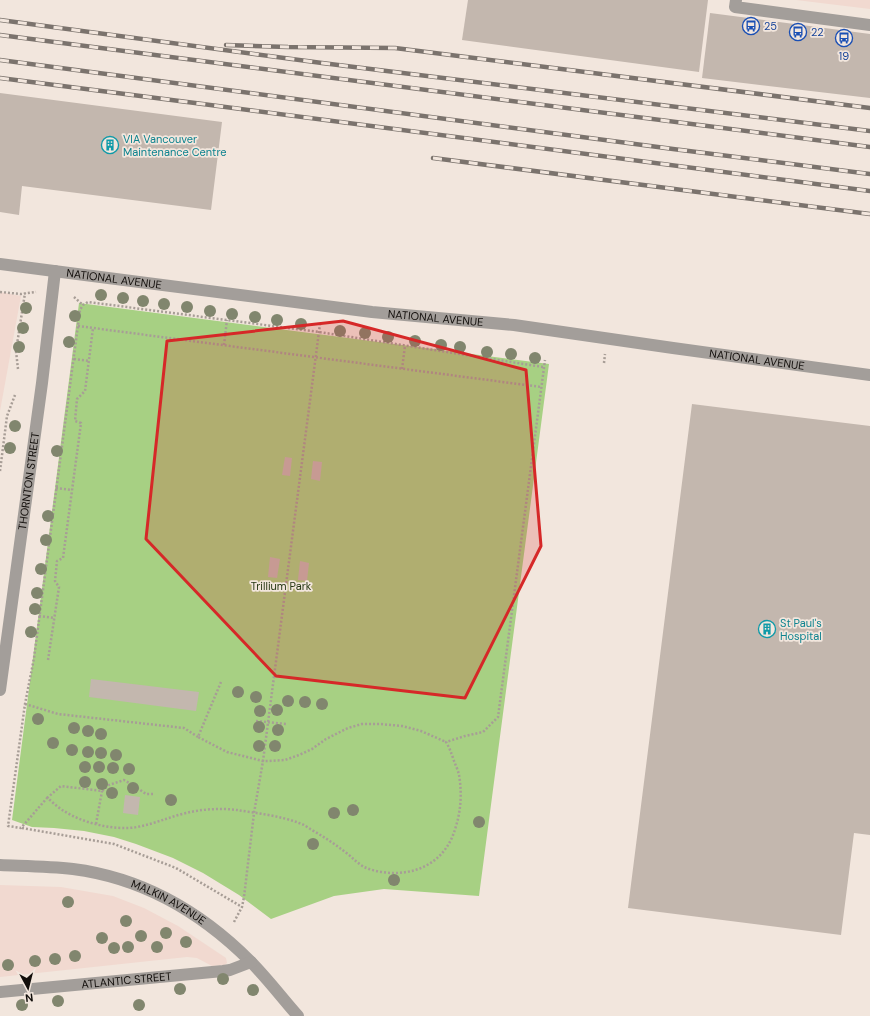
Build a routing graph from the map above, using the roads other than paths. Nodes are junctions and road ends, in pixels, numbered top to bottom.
1 (736, 0) edge
2 (870, 25) edge
3 (0, 264) edge
4 (55, 271) junction
5 (870, 375) edge
6 (0, 690) edge
7 (0, 865) edge
8 (251, 962) junction
9 (0, 992) edge
10 (298, 1016) edge

1 - 2 street
3 - 4 street, NATIONAL AVENUE
4 - 5 street, NATIONAL AVENUE
4 - 6 street, THORNTON STREET
7 - 8 street, MALKIN AVENUE
8 - 9 street, ATLANTIC STREET
8 - 10 street, MALKIN AVENUE

